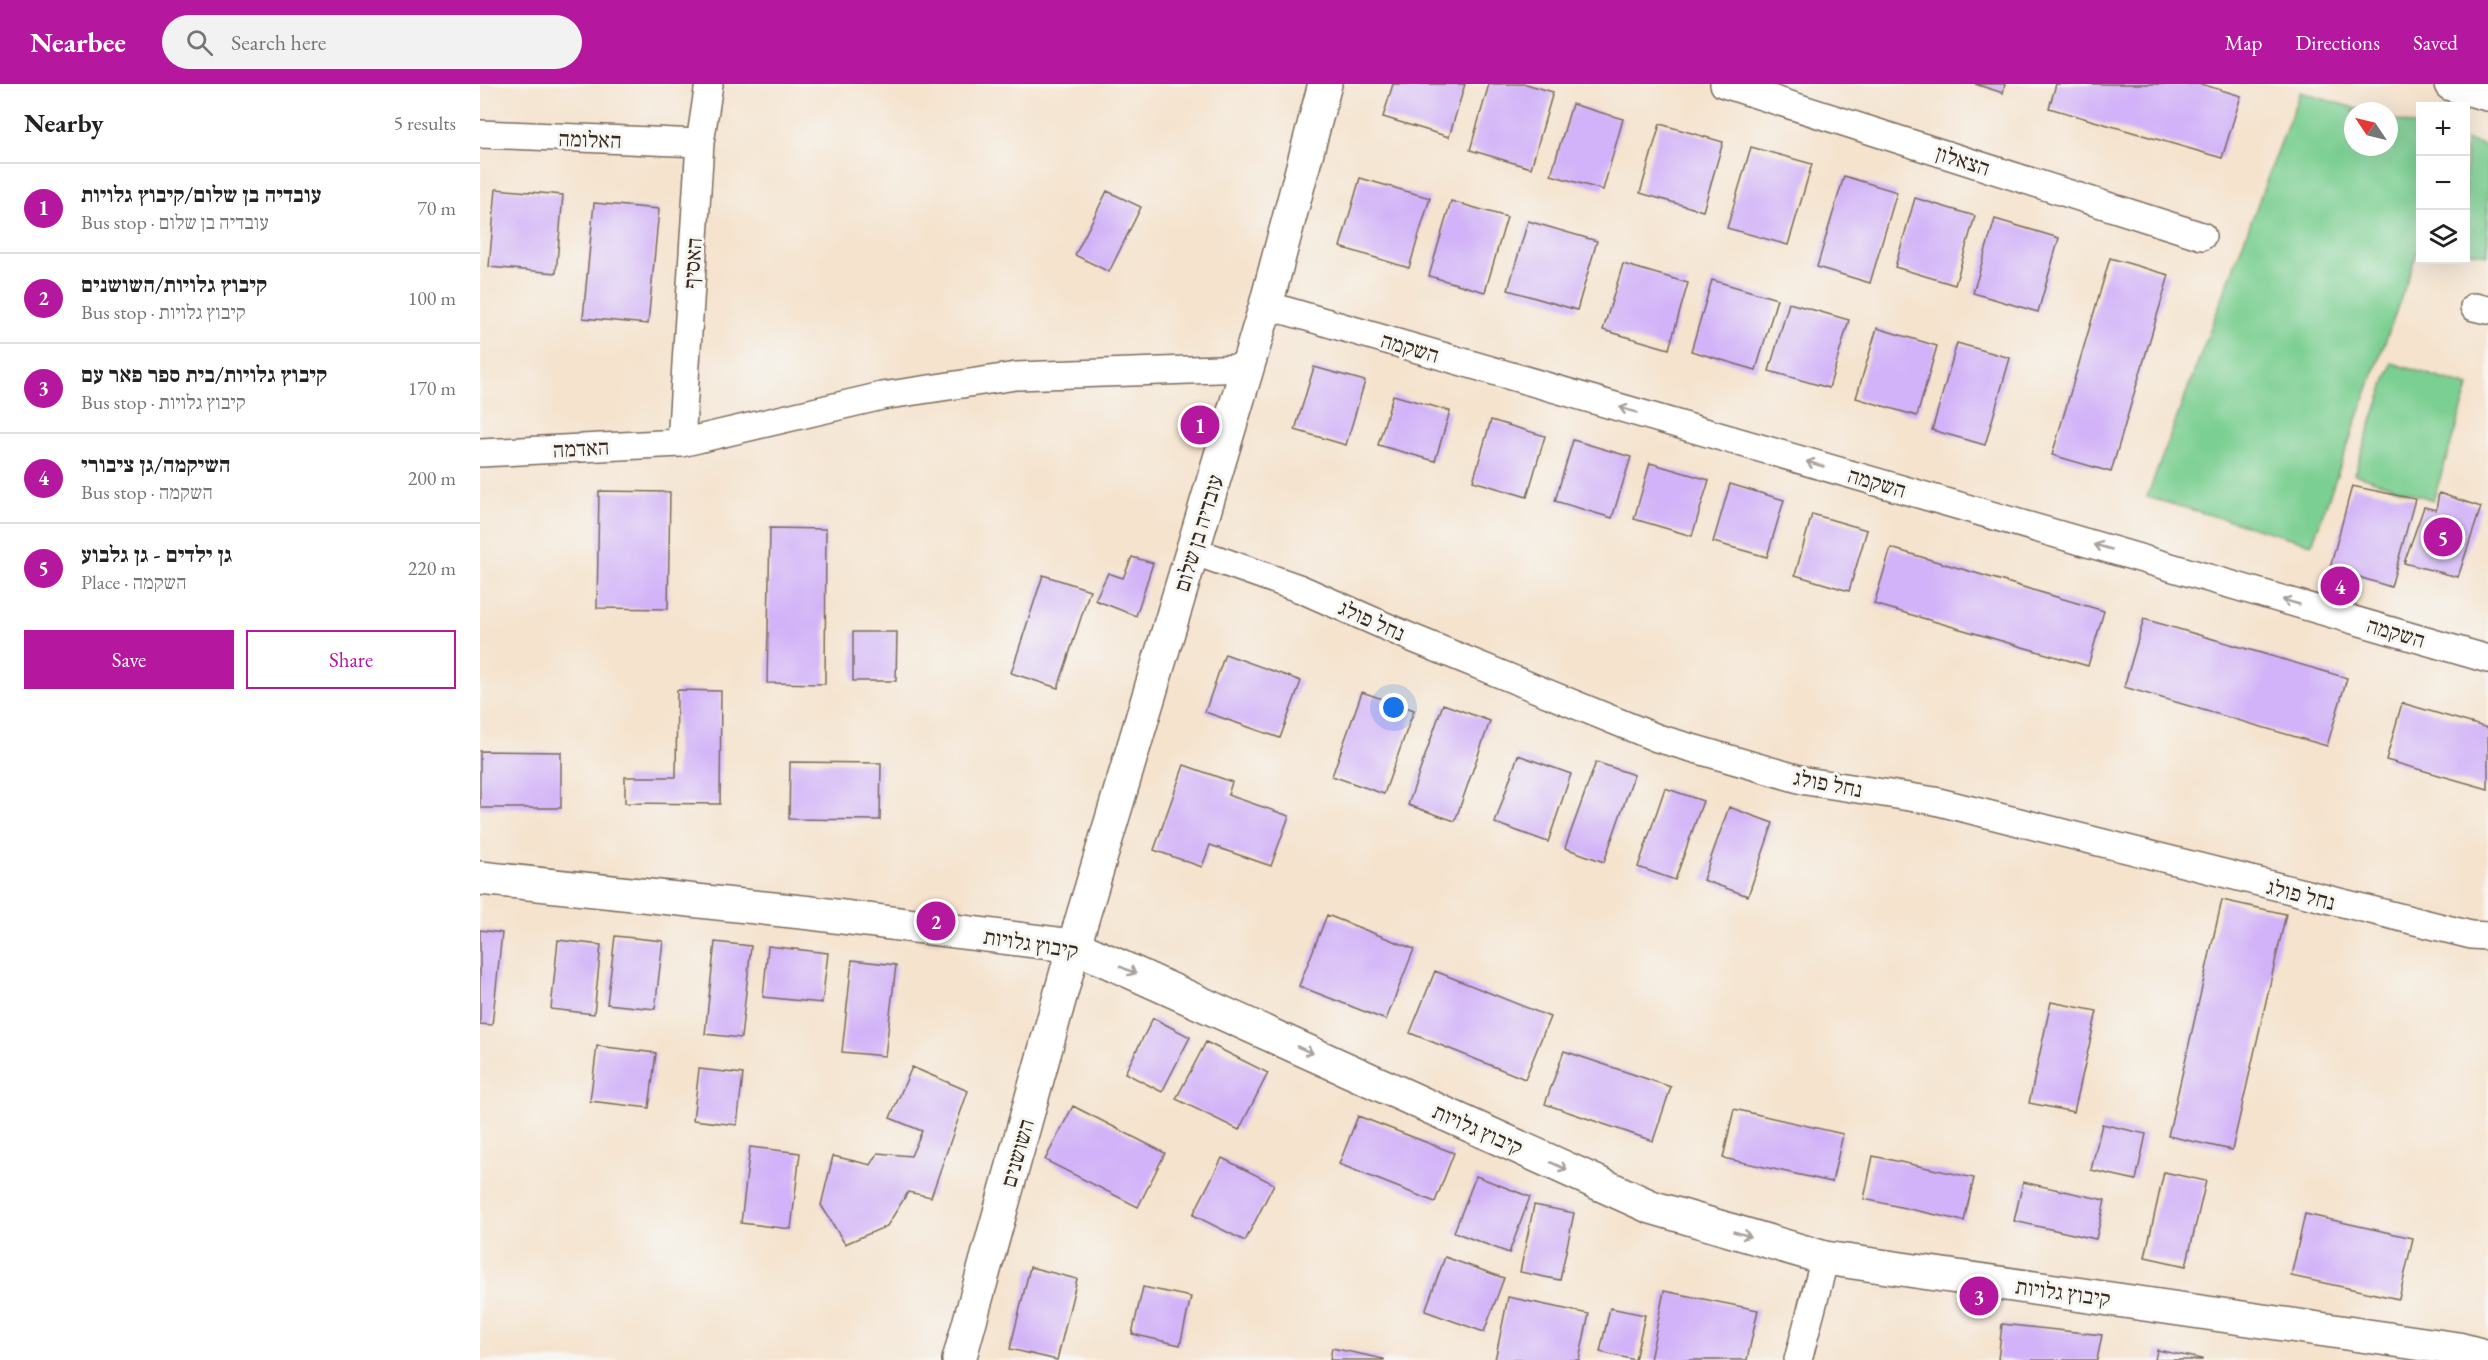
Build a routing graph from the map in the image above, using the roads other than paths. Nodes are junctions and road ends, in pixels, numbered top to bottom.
1 (709, 84) edge
2 (1325, 84) edge
3 (1724, 84) edge
4 (2451, 84) edge
5 (2488, 94) edge
6 (480, 134) edge
7 (700, 143) junction
8 (2202, 236) dead end
9 (1266, 305) junction
10 (1247, 368) junction
11 (681, 443) junction
12 (480, 453) edge
13 (1193, 551) junction
14 (2488, 659) edge
15 (480, 878) edge
16 (2488, 936) edge
17 (1074, 946) junction
18 (1825, 1258) junction
19 (2488, 1357) edge
20 (959, 1360) edge
21 (1798, 1360) edge

1 - 7 street, האסיף
2 - 9 street, עובדיה בן שלום
3 - 8 street, הצאלון
4 - 5 street
6 - 7 street, האלומה
7 - 11 street, האסיף
9 - 10 street, עובדיה בן שלום
14 -> 9 street, השקמה
10 - 11 street, האדמה
10 - 13 street, עובדיה בן שלום
11 - 12 street, האדמה
13 - 16 street, נחל פולג
13 - 17 street, עובדיה בן שלום
15 - 17 street, קיבוץ גלויות
17 -> 18 street, קיבוץ גלויות
17 - 20 street, השושנים
18 - 19 street, קיבוץ גלויות
18 - 21 street

